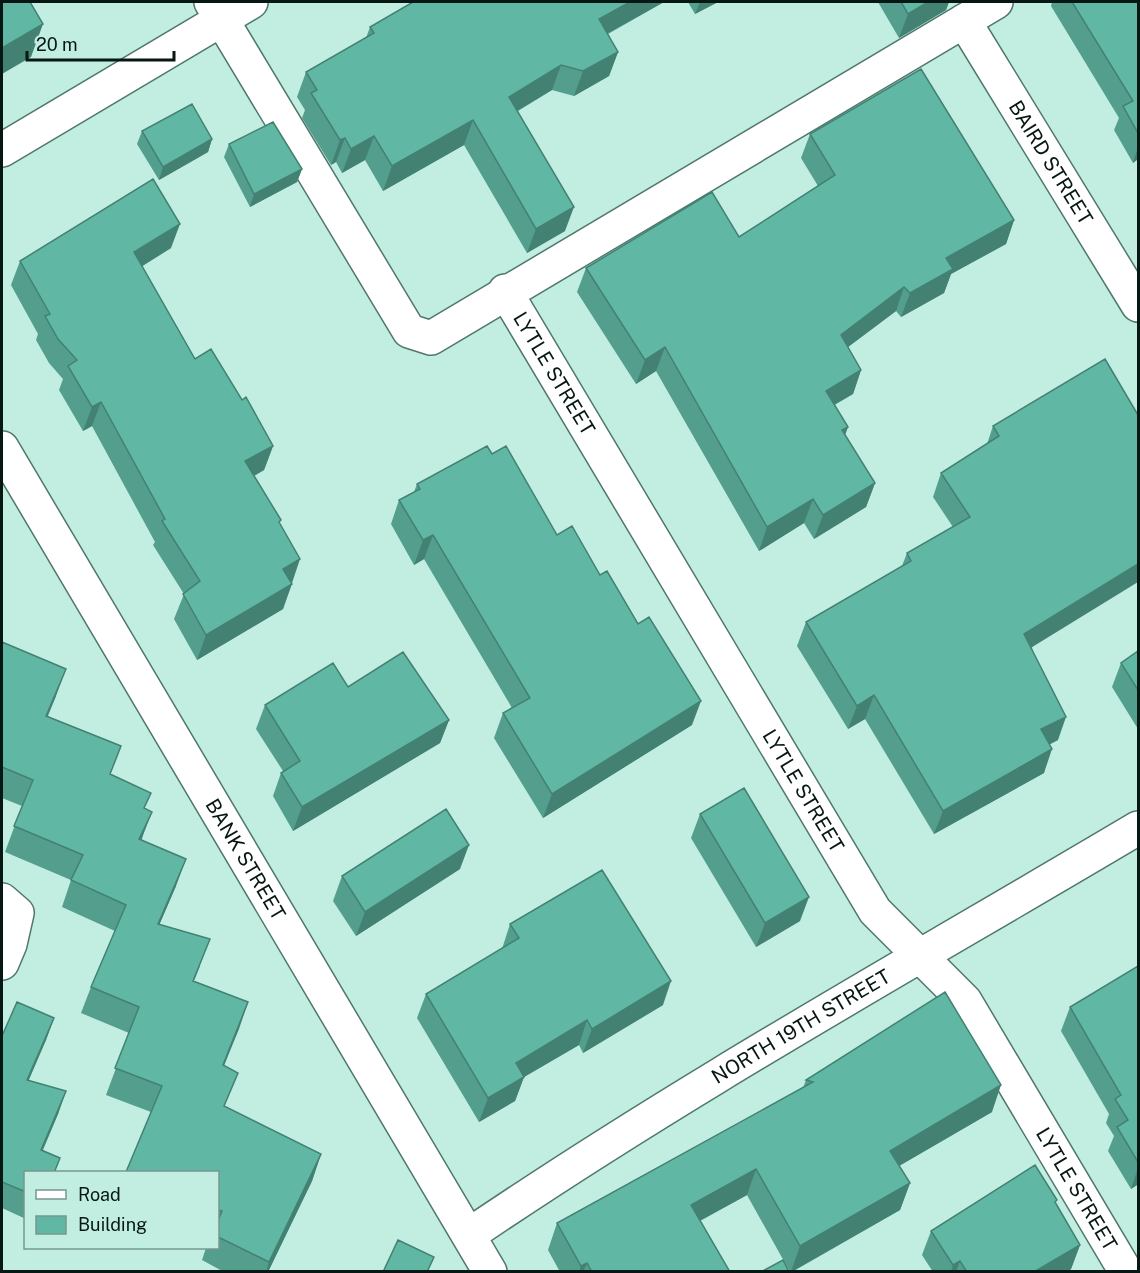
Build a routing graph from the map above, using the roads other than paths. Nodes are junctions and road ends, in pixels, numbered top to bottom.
1 (251, 2) edge
2 (996, 2) edge
3 (216, 10) edge
4 (964, 21) junction
5 (2, 150) edge
6 (506, 291) junction
7 (1138, 305) edge
8 (2, 448) edge
9 (1138, 828) edge
10 (2, 900) edge
11 (920, 957) junction
12 (2, 963) edge
13 (469, 1235) junction
14 (490, 1272) edge
15 (1126, 1272) edge

1 - 3 street
2 - 4 street
3 - 5 street
3 - 6 street
4 - 6 street
4 - 7 street, BAIRD STREET
6 - 11 street, LYTLE STREET
8 - 13 street, BANK STREET
9 - 11 street, NORTH 19TH STREET
10 - 12 street
11 - 13 street, NORTH 19TH STREET
11 - 15 street, LYTLE STREET
13 - 14 street, BANK STREET

